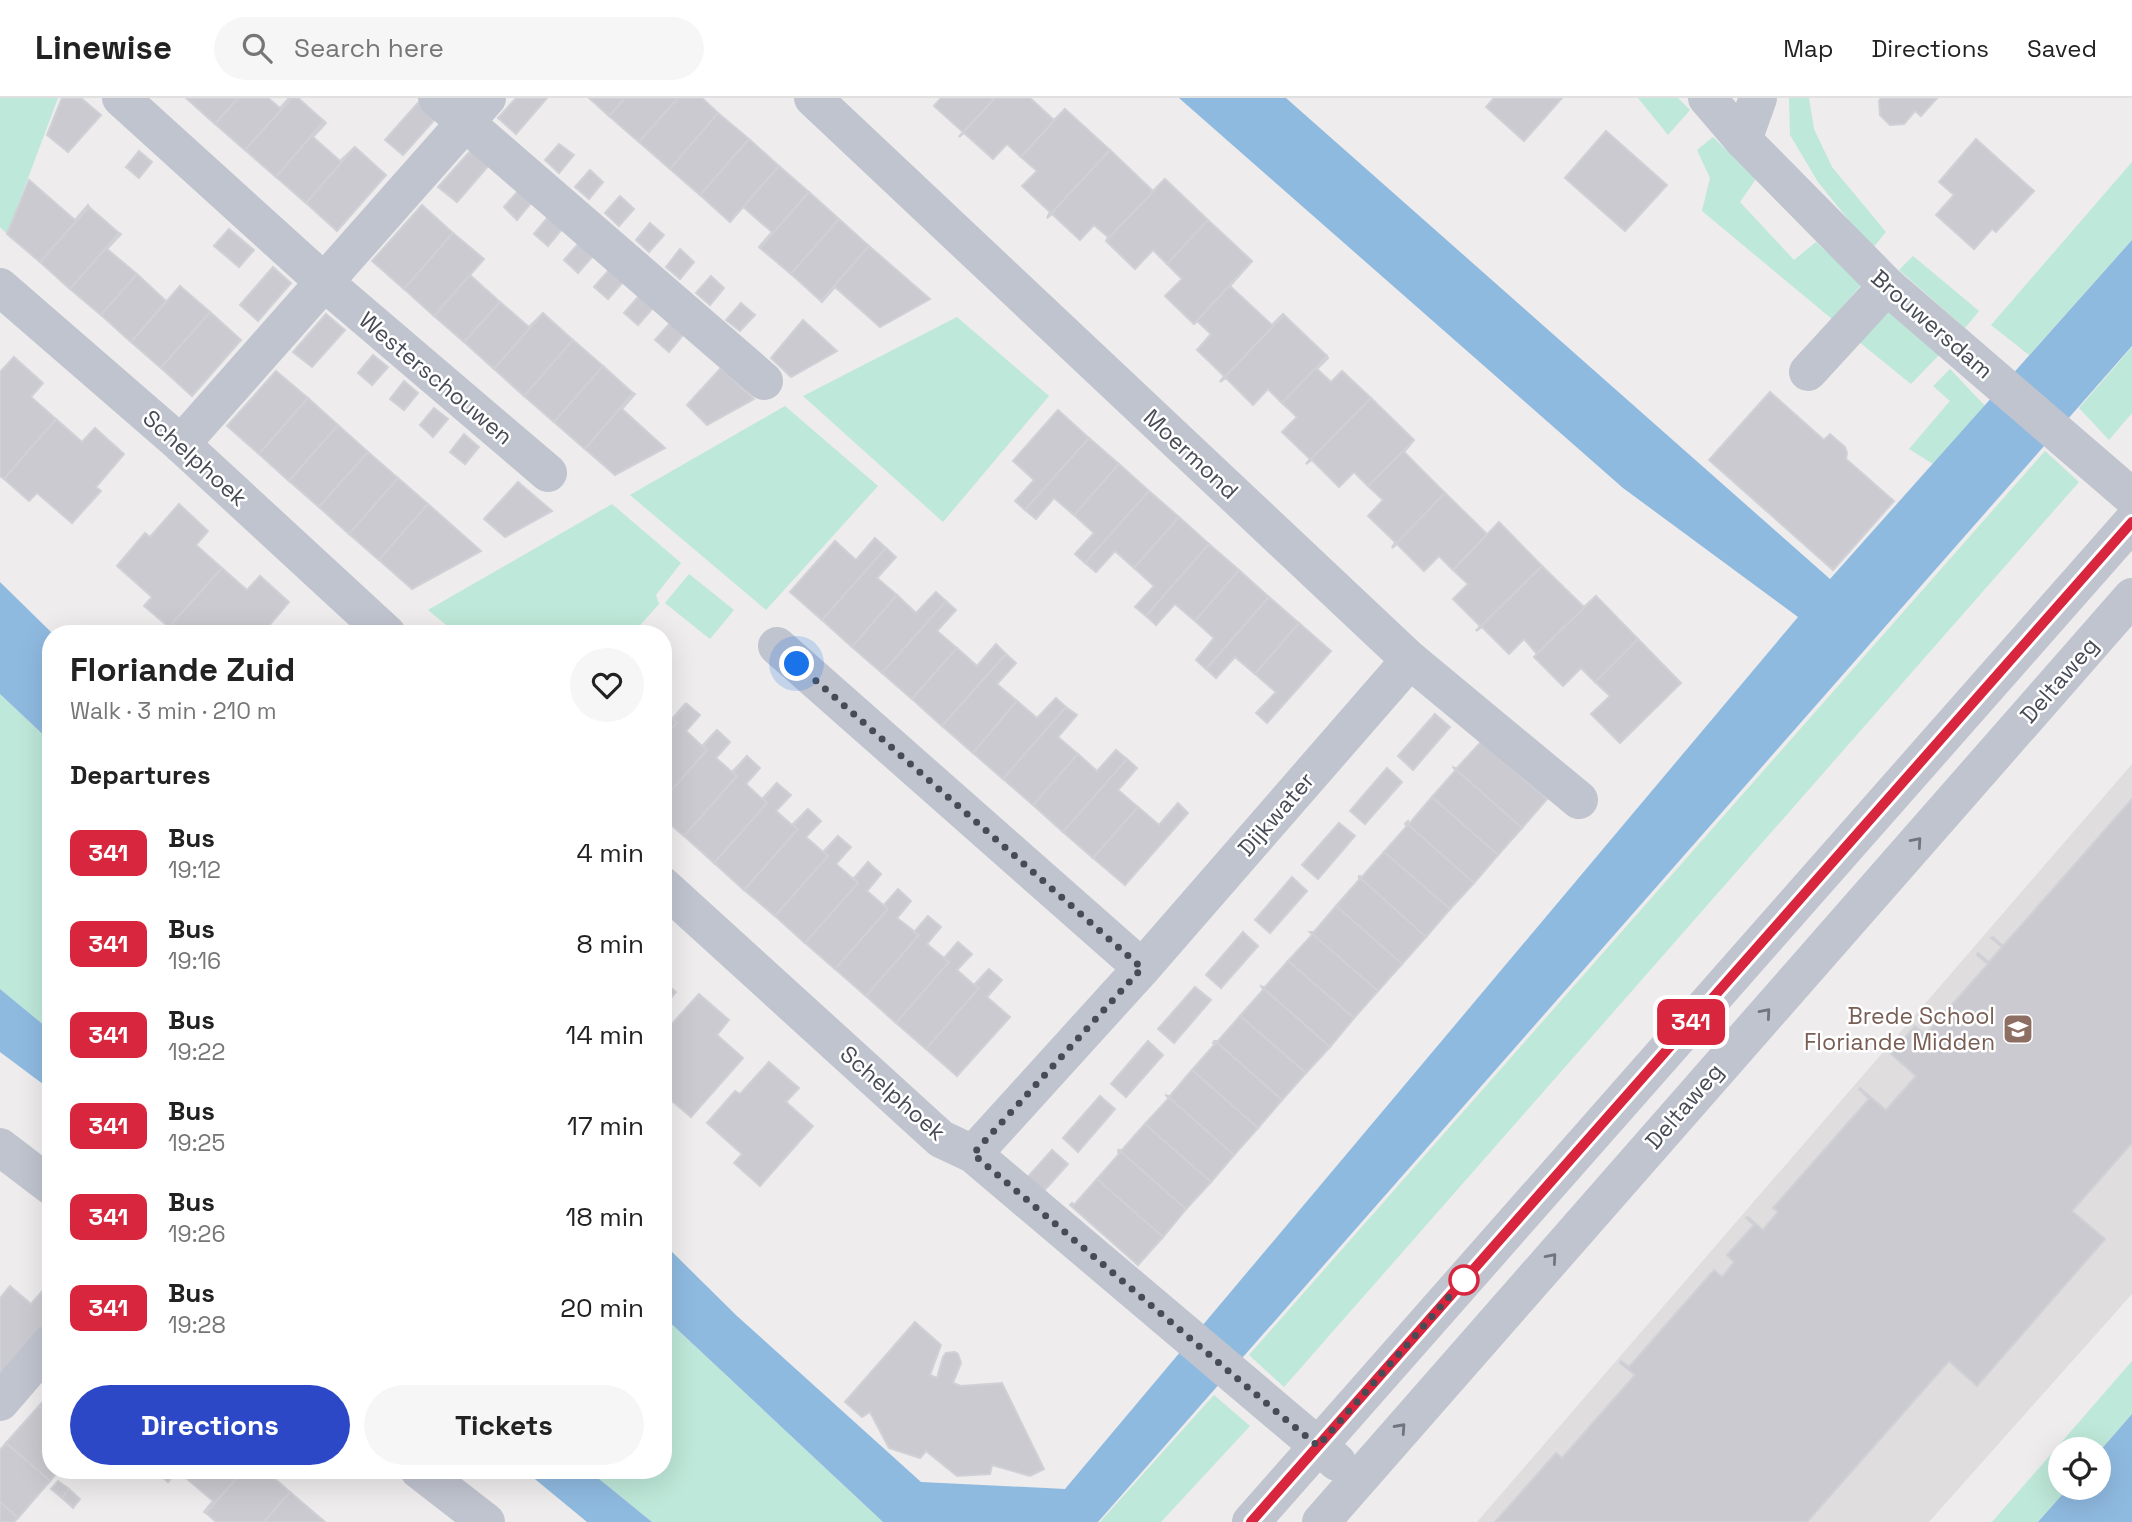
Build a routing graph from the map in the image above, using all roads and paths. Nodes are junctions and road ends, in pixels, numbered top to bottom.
1 (121, 98) edge
2 (437, 98) edge
3 (813, 98) edge
4 (1707, 98) edge
5 (1758, 98) edge
6 (476, 111) edge
7 (1743, 140) junction
8 (324, 282) junction
9 (1887, 286) junction
10 (0, 287) edge
11 (1808, 372) dead end
12 (764, 381) dead end
13 (180, 444) junction
14 (548, 473) dead end
15 (2132, 497) edge
16 (2132, 522) edge
17 (2132, 597) edge
18 (377, 625) edge
19 (777, 646) dead end
20 (1410, 660) junction
21 (1579, 800) dead end
22 (672, 894) edge
23 (1142, 968) junction
24 (0, 1147) edge
25 (973, 1154) junction
26 (42, 1179) edge
27 (42, 1353) edge
28 (0, 1402) edge
29 (1318, 1446) junction
30 (431, 1479) edge
31 (1356, 1480) junction
32 (486, 1522) edge
33 (1251, 1522) edge
34 (1321, 1522) edge

1 - 8 street, Westerschouwen
2 - 6 street
3 - 20 street, Moermond
4 - 7 street, Brouwersdam
5 - 7 street
6 - 8 street
6 - 12 street
7 - 9 street, Brouwersdam
8 - 13 street
8 - 14 street, Westerschouwen
9 - 11 street
9 - 15 street, Brouwersdam
10 - 13 street, Schelphoek
13 - 18 street, Schelphoek
16 - 29 street
31 -> 17 street, Deltaweg
19 - 23 street
20 - 21 street, Moermond
20 - 23 street, Dijkwater
22 - 25 street, Schelphoek
23 - 25 street, Dijkwater
24 - 26 street
25 - 29 street, Schelphoek
27 - 28 street
29 - 31 street, Schelphoek
29 - 33 street
30 - 32 street
31 - 34 street, Deltaweg

